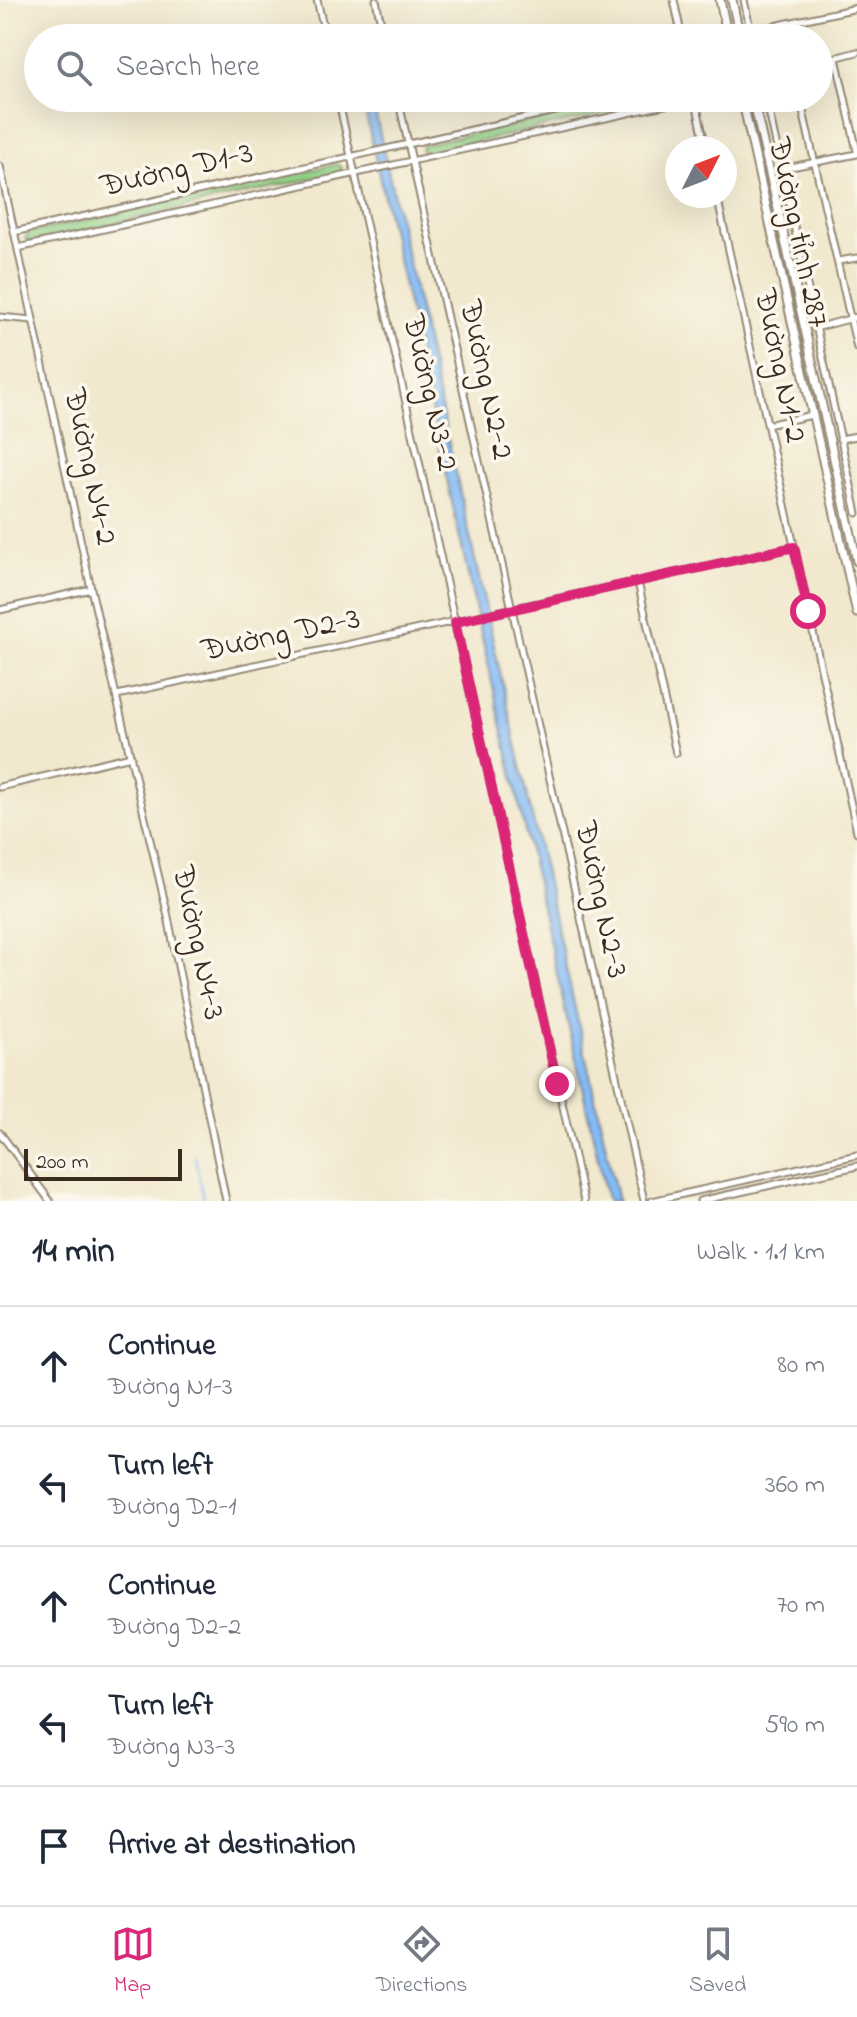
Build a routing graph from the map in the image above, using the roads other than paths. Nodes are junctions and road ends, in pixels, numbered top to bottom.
1 (317, 0) edge
2 (376, 0) edge
3 (674, 0) edge
4 (720, 0) edge
5 (732, 0) edge
6 (744, 0) edge
7 (857, 8) edge
8 (323, 24) edge
9 (381, 24) edge
10 (679, 24) edge
11 (725, 24) edge
12 (737, 24) edge
13 (749, 24) edge
14 (783, 24) edge
15 (857, 52) edge
16 (836, 58) junction
17 (833, 59) edge
18 (341, 112) edge
19 (401, 112) edge
20 (550, 112) edge
21 (634, 112) edge
22 (699, 112) edge
23 (745, 112) edge
24 (756, 112) edge
25 (769, 112) edge
26 (803, 112) edge
27 (704, 136) edge
28 (408, 143) junction
29 (857, 153) edge
30 (351, 157) junction
31 (412, 162) junction
32 (815, 162) junction
33 (0, 166) edge
34 (781, 169) junction
35 (354, 174) junction
36 (720, 208) edge
37 (14, 232) junction
38 (18, 248) junction
39 (857, 258) edge
40 (838, 261) junction
41 (0, 317) edge
42 (854, 318) edge
43 (33, 320) junction
44 (815, 328) junction
45 (857, 348) edge
46 (812, 415) junction
47 (767, 425) junction
48 (857, 436) edge
49 (840, 439) junction
50 (829, 440) junction
51 (818, 443) junction
52 (857, 513) edge
53 (854, 532) edge
54 (794, 547) junction
55 (857, 561) edge
56 (638, 582) junction
57 (91, 589) junction
58 (0, 610) edge
59 (511, 610) junction
60 (857, 613) edge
61 (455, 622) junction
62 (117, 695) junction
63 (676, 753) dead end
64 (131, 756) junction
65 (0, 787) edge
66 (854, 799) edge
67 (857, 832) edge
68 (0, 1133) edge
69 (857, 1155) edge
70 (857, 1166) edge
71 (50, 1201) edge
72 (226, 1201) edge
73 (584, 1201) edge
74 (644, 1201) edge
75 (652, 1201) edge
76 (700, 1201) edge

1 - 8 street
2 - 9 street
3 - 10 street
4 - 11 main road
5 - 12 main road
6 - 13 street
7 - 14 street
15 - 16 street
16 - 17 street
16 - 29 street
18 - 30 street, Đường N3-2
19 - 28 street, Đường N2-2
20 - 28 street, Đường D1-3
21 - 31 street, Đường D1-3
22 - 27 street
23 - 46 main road, Đường tỉnh 287
24 - 50 main road, Đường tỉnh 287
25 - 34 street
26 - 32 street
28 - 30 street, Đường D1-3
28 - 31 street, Đường N2-2
29 - 32 street
30 - 35 street, Đường N3-2
30 - 37 street, Đường D1-3
31 - 35 street, Đường D1-3
31 - 59 street, Đường N2-2
32 - 34 street
32 - 40 street
33 - 37 street, Đường N4-2
34 - 44 street
35 - 38 street, Đường D1-3
35 - 61 street, Đường N3-2
36 - 47 street, Đường N1-2
37 - 38 street, Đường N4-2
38 - 43 street, Đường N4-2
39 - 40 street
40 - 42 street
41 - 43 street
42 - 44 street
42 - 45 street
43 - 57 street, Đường N4-2
44 - 49 street
46 - 47 street
46 - 51 main road, Đường tỉnh 287
47 - 54 street, Đường N1-2
48 - 49 street
49 - 52 street
50 - 51 main road
50 - 53 main road, Đường tỉnh 287
51 - 60 main road, Đường tỉnh 287
53 - 55 main road, Đường tỉnh 287
54 - 56 street, Đường D2-3
54 - 66 street, Đường N1-2
56 - 59 street, Đường D2-3
56 - 63 street
57 - 58 street
57 - 62 street, Đường N4-2
59 - 61 street, Đường D2-3
59 - 74 street, Đường N2-3
61 - 62 street, Đường D2-3
61 - 73 street, Đường N3-2
62 - 64 street, Đường N4-3
64 - 65 street
64 - 72 street, Đường N4-3
66 - 67 street, Đường N1-2
68 - 71 street
69 - 75 street
70 - 76 street

